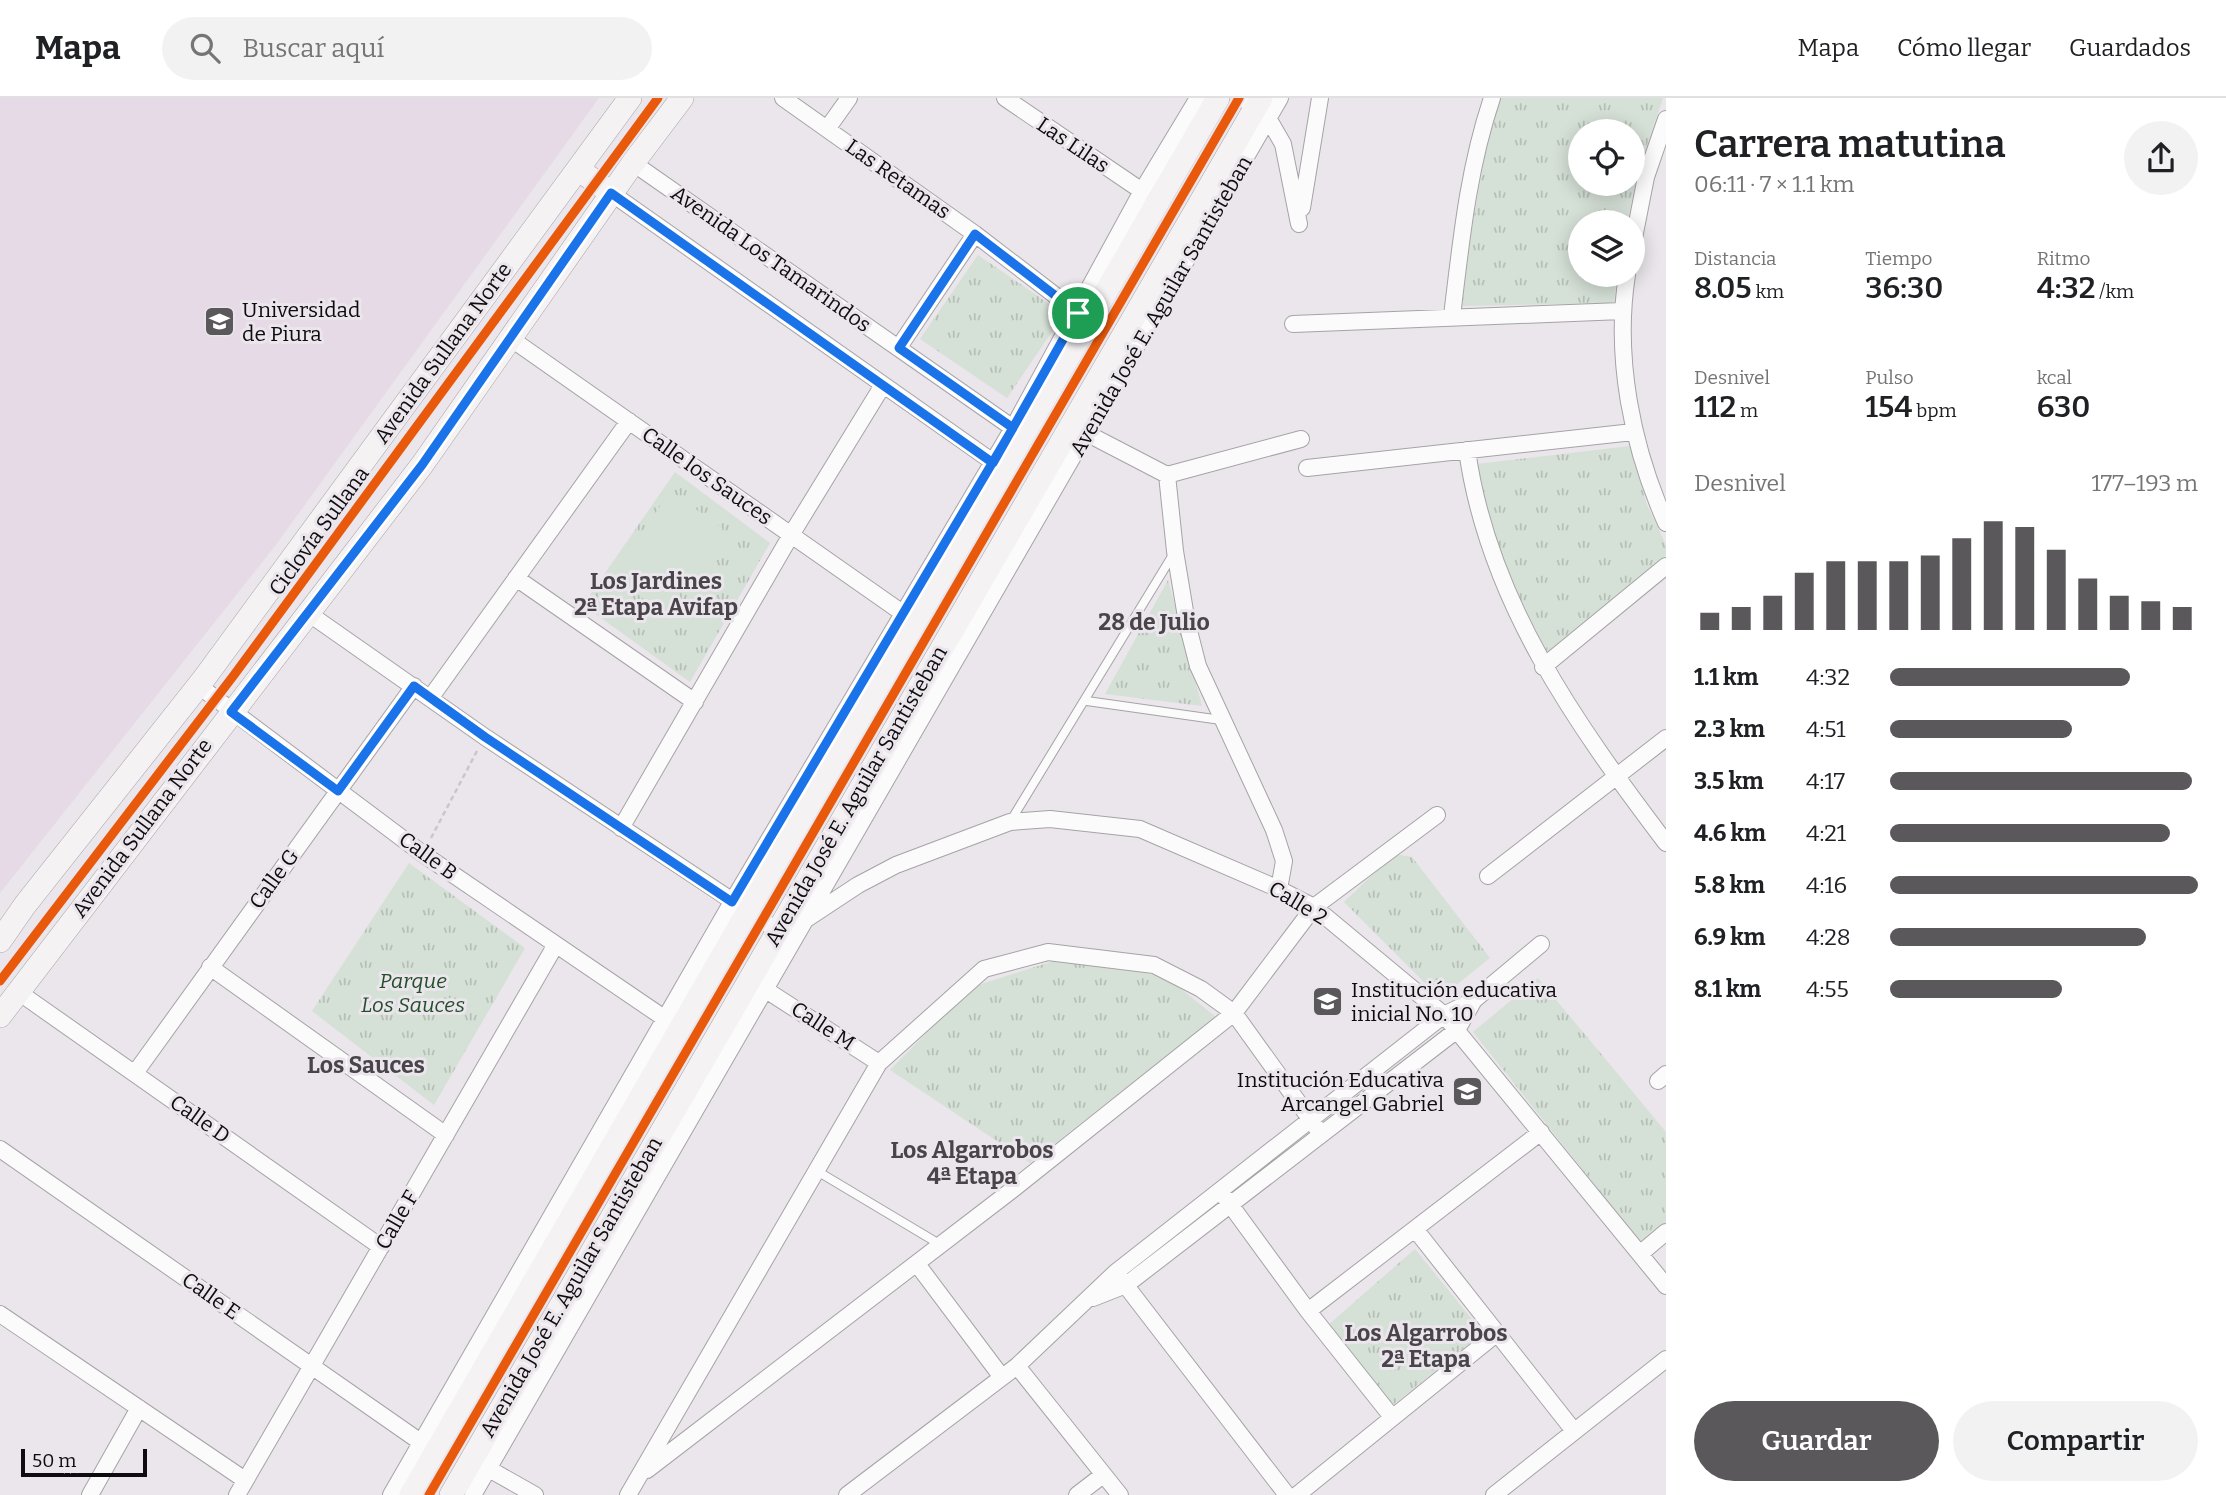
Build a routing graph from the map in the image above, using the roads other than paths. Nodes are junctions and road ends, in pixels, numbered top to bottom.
1 (630, 98) edge
2 (682, 98) edge
3 (783, 98) edge
4 (849, 98) edge
5 (1005, 98) edge
6 (1198, 98) edge
7 (1217, 98) edge
8 (1280, 98) edge
9 (1320, 98) edge
10 (1492, 98) edge
11 (1256, 105) edge
12 (1666, 119) edge
13 (827, 129) junction
14 (600, 139) junction
15 (633, 163) junction
16 (578, 169) junction
17 (1142, 191) junction
18 (611, 193) junction
19 (1640, 210) edge
20 (975, 234) junction
21 (1626, 287) edge
22 (1622, 311) junction
23 (1078, 313) junction
24 (1452, 316) junction
25 (1293, 324) dead end
26 (510, 338) junction
27 (899, 348) junction
28 (883, 386) junction
29 (629, 421) junction
30 (1013, 428) junction
31 (1633, 432) junction
32 (1088, 434) junction
33 (1301, 439) dead end
34 (1467, 450) junction
35 (993, 463) junction
36 (1307, 468) dead end
37 (1167, 475) junction
38 (1666, 523) edge
39 (791, 535) junction
40 (1175, 551) junction
41 (1666, 566) edge
42 (516, 578) junction
43 (308, 613) junction
44 (904, 614) junction
45 (1543, 667) junction
46 (199, 686) junction
47 (414, 686) junction
48 (430, 696) junction
49 (1087, 701) junction
50 (695, 702) junction
51 (231, 712) junction
52 (1221, 720) junction
53 (1666, 738) edge
54 (1615, 776) junction
55 (338, 791) junction
56 (1437, 816) dead end
57 (1010, 822) junction
58 (621, 828) junction
59 (1666, 843) edge
60 (1489, 876) dead end
61 (1279, 889) junction
62 (740, 907) junction
63 (1314, 908) junction
64 (803, 921) junction
65 (786, 936) junction
66 (0, 941) edge
67 (1541, 944) dead end
68 (555, 946) junction
69 (210, 967) junction
70 (766, 990) junction
71 (17, 991) junction
72 (1474, 1000) junction
73 (1234, 1013) junction
74 (1444, 1015) junction
75 (0, 1016) edge
76 (664, 1018) junction
77 (1457, 1030) junction
78 (879, 1063) junction
79 (135, 1073) junction
80 (1311, 1119) junction
81 (1541, 1132) junction
82 (1321, 1134) junction
83 (446, 1135) junction
84 (0, 1149) edge
85 (817, 1171) junction
86 (1219, 1190) junction
87 (1230, 1205) junction
88 (1415, 1229) junction
89 (1666, 1232) edge
90 (941, 1245) junction
91 (381, 1247) junction
92 (1641, 1253) junction
93 (917, 1264) junction
94 (1121, 1278) junction
95 (1666, 1286) edge
96 (1308, 1311) junction
97 (0, 1314) edge
98 (1496, 1334) junction
99 (1666, 1359) edge
100 (1017, 1366) junction
101 (311, 1367) junction
102 (1001, 1377) junction
103 (139, 1408) junction
104 (1392, 1417) junction
105 (1574, 1431) junction
106 (422, 1443) junction
107 (489, 1469) junction
108 (639, 1475) junction
109 (1103, 1475) junction
110 (246, 1480) junction
111 (90, 1495) edge
112 (237, 1495) edge
113 (391, 1495) edge
114 (411, 1495) edge
115 (450, 1495) edge
116 (473, 1495) edge
117 (536, 1495) edge
118 (628, 1495) edge
119 (847, 1495) edge
120 (1077, 1495) edge
121 (1120, 1495) edge
122 (1287, 1495) edge
123 (1297, 1495) edge
124 (1494, 1495) edge

1 - 14 main road, Avenida Sullana Norte
2 - 15 main road, Avenida Sullana Norte
3 - 13 street, Las Retamas
4 - 13 street
5 - 17 street, Las Lilas
6 - 17 street, Avenida José E. Aguilar Santisteban
7 - 62 main road, Avenida José E. Aguilar Santisteban
8 - 11 street, Avenida José E. Aguilar Santisteban
9 - 11 street
10 - 24 street
11 - 32 street, Avenida José E. Aguilar Santisteban
11 - 65 main road, Avenida José E. Aguilar Santisteban
12 - 19 street
13 - 20 street, Las Retamas
14 - 15 main road
14 - 16 main road, Avenida Sullana Norte
15 - 18 main road, Avenida Sullana Norte
15 - 27 street, Avenida Los Tamarindos
16 - 18 main road
16 - 46 main road, Avenida Sullana Norte
17 - 23 street, Avenida José E. Aguilar Santisteban
18 - 26 main road, Avenida Sullana Norte
18 - 28 street, Avenida Los Tamarindos
20 - 23 street, Las Retamas
20 - 27 street
21 - 22 street
22 - 24 street
22 - 31 street
23 - 30 street, Avenida José E. Aguilar Santisteban
24 - 25 street
26 - 29 street, Calle los Sauces
26 - 43 main road, Avenida Sullana Norte
27 - 30 street, Avenida Los Tamarindos
28 - 35 street, Avenida Los Tamarindos
28 - 39 street
29 - 39 street, Calle los Sauces
29 - 42 street
30 - 35 street, Avenida José E. Aguilar Santisteban
31 - 34 street
31 - 38 street
32 - 37 street
32 - 64 street, Avenida José E. Aguilar Santisteban
33 - 37 street
34 - 36 street
34 - 45 street
35 - 44 street, Avenida José E. Aguilar Santisteban
37 - 40 street
39 - 44 street, Calle los Sauces
39 - 50 street
40 - 49 lane
40 - 52 street
41 - 45 street
42 - 48 street
42 - 50 street
43 - 47 street
43 - 51 main road, Avenida Sullana Norte
44 - 62 street, Avenida José E. Aguilar Santisteban
45 - 54 street
46 - 51 street, Calle B
46 - 66 main road, Avenida Sullana Norte
47 - 48 street
47 - 55 street, Calle G
48 - 58 street
49 - 52 lane
49 - 57 lane
50 - 58 street
51 - 55 street, Calle B
51 - 71 main road, Avenida Sullana Norte
52 - 61 street
53 - 54 street
54 - 59 street
54 - 60 street
55 - 68 street, Calle B
55 - 69 street, Calle G
56 - 63 street
57 - 61 street, Calle 2
57 - 64 street, Calle 2
58 - 62 street
61 - 63 street, Calle 2
62 - 65 street
62 - 76 street, Avenida José E. Aguilar Santisteban
62 - 114 main road, Avenida José E. Aguilar Santisteban
63 - 73 street
63 - 74 street, Calle 2
64 - 65 street, Avenida José E. Aguilar Santisteban
65 - 70 street, Avenida José E. Aguilar Santisteban
65 - 115 main road, Avenida José E. Aguilar Santisteban
67 - 72 street
68 - 76 street, Calle B
68 - 83 street, Calle F
69 - 79 street, Calle G
69 - 83 street
70 - 78 street, Calle M
70 - 107 street, Avenida José E. Aguilar Santisteban
71 - 75 main road, Avenida Sullana Norte
71 - 79 street, Calle D
72 - 74 street
72 - 77 street
73 - 78 street
73 - 80 street
73 - 90 street
74 - 77 street, Calle 2
74 - 80 street
76 - 106 street, Avenida José E. Aguilar Santisteban
77 - 81 street, Calle 2
77 - 82 street
78 - 85 street
79 - 91 street, Calle D
80 - 82 street
80 - 86 street
81 - 88 street
81 - 92 street, Calle 2
82 - 87 street
83 - 91 street, Calle F
84 - 101 street, Calle E
85 - 90 lane
85 - 108 street
86 - 87 street
86 - 94 street
87 - 94 street
87 - 96 street
88 - 96 street
88 - 98 street
89 - 92 street
90 - 93 street
91 - 101 street, Calle F
92 - 95 street, Calle 2
93 - 102 street
93 - 108 street
94 - 100 street
94 - 122 street
96 - 104 street
97 - 103 street
98 - 104 street
98 - 105 street
99 - 105 street
100 - 102 street
100 - 109 street
101 - 106 street, Calle E
101 - 110 street, Calle F
102 - 119 street
103 - 110 street
103 - 111 street
104 - 123 street
105 - 124 street
106 - 113 street, Avenida José E. Aguilar Santisteban
107 - 116 street, Avenida José E. Aguilar Santisteban
107 - 117 street
108 - 118 street
109 - 120 street
109 - 121 street
110 - 112 street, Calle F

